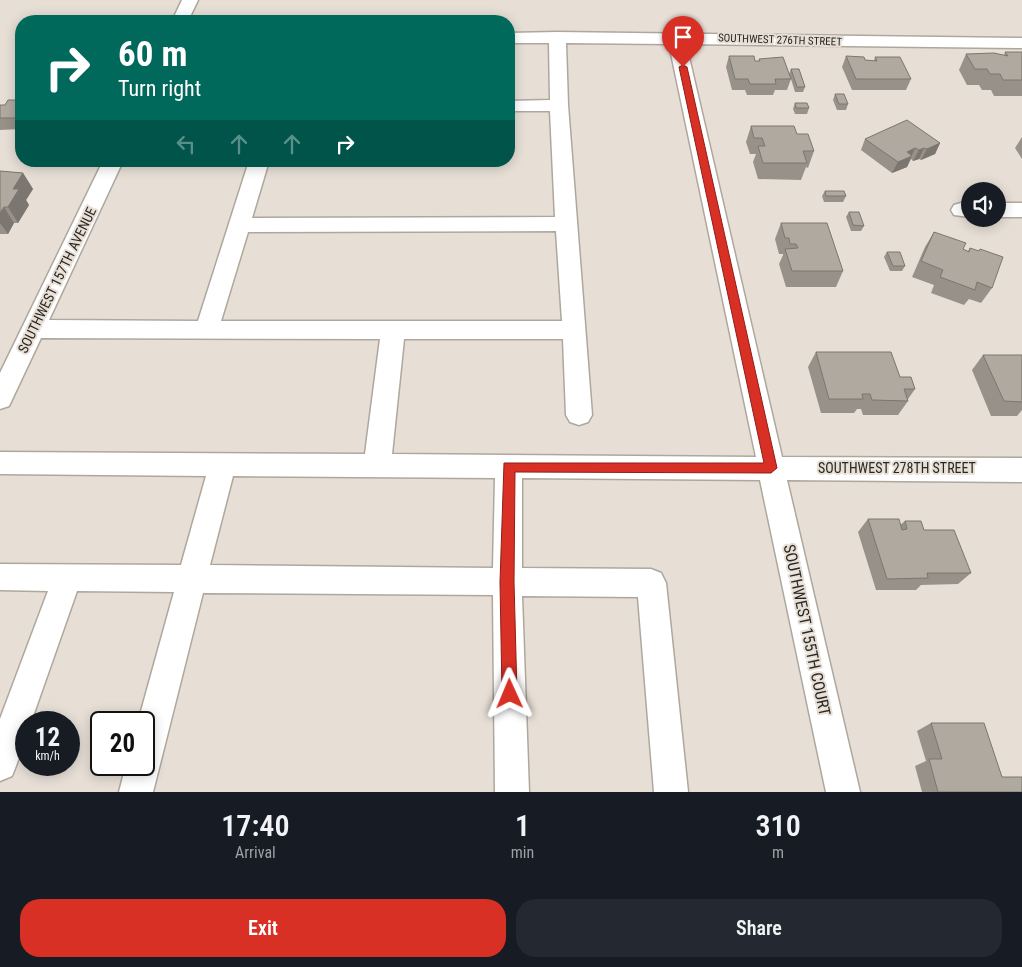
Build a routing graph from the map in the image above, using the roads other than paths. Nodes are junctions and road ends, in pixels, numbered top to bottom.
1 (190, 0) edge
2 (183, 15) edge
3 (515, 38) edge
4 (557, 38) junction
5 (676, 38) junction
6 (1022, 43) edge
7 (515, 106) edge
8 (559, 106) junction
9 (110, 167) edge
10 (257, 167) edge
11 (1006, 210) edge
12 (1022, 210) edge
13 (240, 224) junction
14 (566, 224) junction
15 (33, 329) junction
16 (207, 330) junction
17 (393, 330) junction
18 (574, 330) junction
19 (0, 398) edge
20 (579, 414) dead end
21 (0, 463) edge
22 (222, 465) junction
23 (377, 466) junction
24 (509, 466) junction
25 (771, 468) junction
26 (1022, 470) edge
27 (2, 577) dead end
28 (67, 578) junction
29 (192, 580) junction
30 (507, 582) junction
31 (155, 720) edge
32 (0, 764) edge
33 (140, 776) edge
34 (136, 792) edge
35 (512, 792) edge
36 (671, 792) edge
37 (842, 792) edge

1 - 2 street
3 - 4 street, SOUTHWEST 276TH STREET
4 - 5 street, SOUTHWEST 276TH STREET
4 - 8 street
5 - 6 street, SOUTHWEST 276TH STREET
5 - 25 street, SOUTHWEST 155TH COURT
7 - 8 street
8 - 14 street
9 - 15 street, SOUTHWEST 157TH AVENUE
10 - 13 street
11 - 12 street
13 - 14 street
13 - 16 street
14 - 18 street
15 - 16 street
15 - 19 street, SOUTHWEST 157TH AVENUE
16 - 17 street
17 - 18 street
17 - 23 street
18 - 20 street
21 - 22 street, SOUTHWEST 278TH STREET
22 - 23 street, SOUTHWEST 278TH STREET
22 - 29 street
23 - 24 street, SOUTHWEST 278TH STREET
24 - 25 street, SOUTHWEST 278TH STREET
24 - 30 street
25 - 26 street, SOUTHWEST 278TH STREET
25 - 37 street, SOUTHWEST 155TH COURT
27 - 28 street
28 - 29 street
28 - 32 street
29 - 30 street
29 - 31 street
30 - 35 street
30 - 36 street
33 - 34 street

